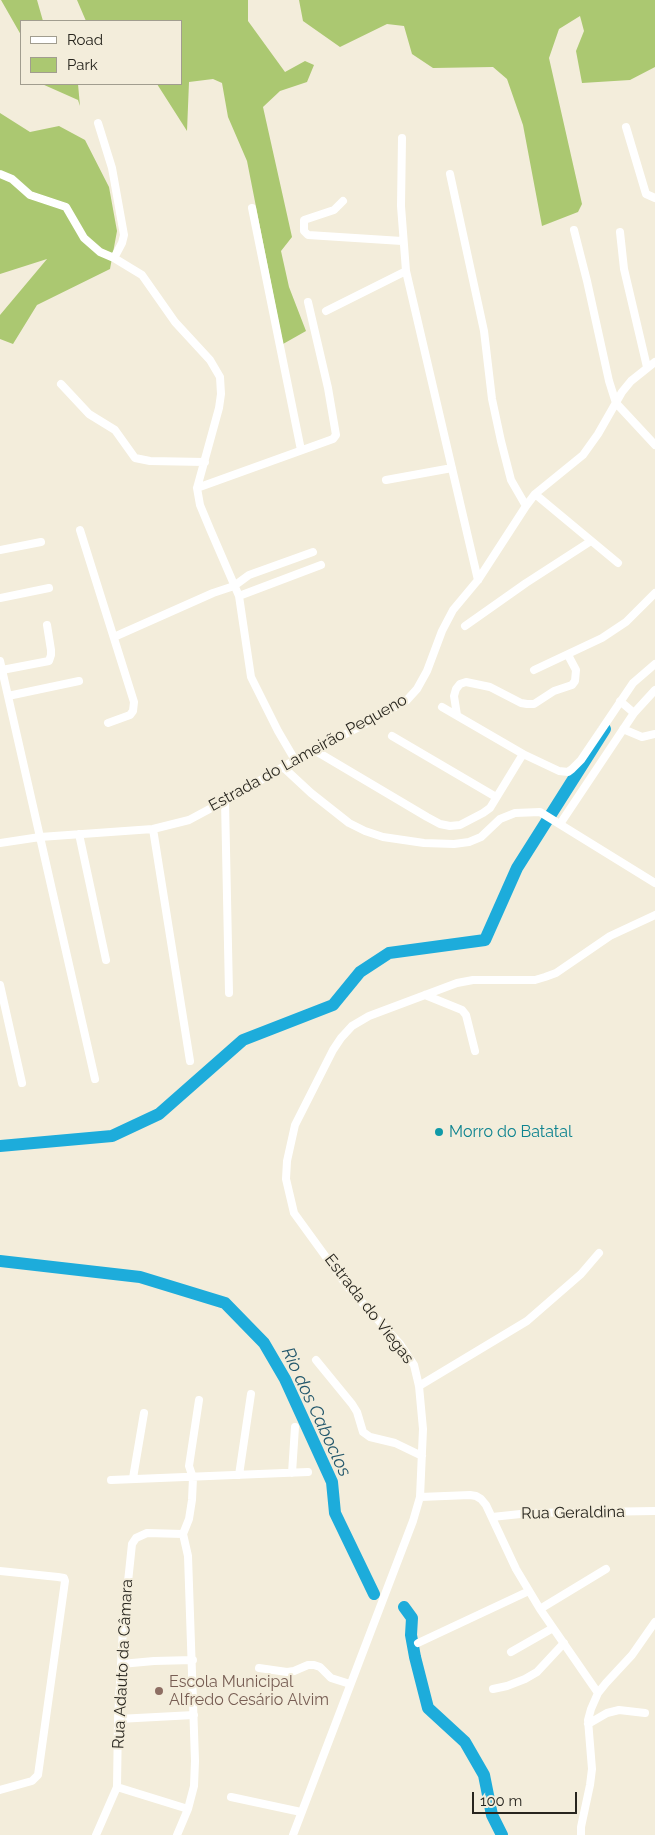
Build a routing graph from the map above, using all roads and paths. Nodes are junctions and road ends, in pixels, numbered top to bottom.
1 (98, 122) dead end
2 (626, 127) dead end
3 (402, 138) dead end
4 (0, 174) edge
5 (450, 174) dead end
6 (655, 198) edge
7 (343, 201) dead end
8 (252, 208) dead end
9 (574, 230) dead end
10 (620, 232) dead end
11 (402, 241) junction
12 (114, 258) junction
13 (406, 271) junction
14 (308, 302) dead end
15 (326, 311) dead end
16 (655, 362) edge
17 (647, 367) junction
18 (61, 384) dead end
19 (616, 403) junction
20 (655, 445) edge
21 (301, 450) junction
22 (205, 462) junction
23 (452, 468) junction
24 (386, 480) dead end
25 (197, 488) junction
26 (535, 494) junction
27 (526, 506) junction
28 (80, 530) dead end
29 (591, 541) junction
30 (41, 542) dead end
31 (0, 550) edge
32 (313, 552) dead end
33 (618, 563) dead end
34 (321, 565) dead end
35 (478, 580) junction
36 (234, 586) junction
37 (50, 588) dead end
38 (655, 593) edge
39 (239, 596) junction
40 (0, 598) edge
41 (47, 625) dead end
42 (465, 626) dead end
43 (114, 637) junction
44 (568, 655) junction
45 (0, 661) edge
46 (655, 664) edge
47 (2, 670) junction
48 (534, 670) dead end
49 (79, 681) dead end
50 (655, 690) edge
51 (8, 696) junction
52 (620, 701) junction
53 (442, 707) dead end
54 (634, 713) junction
55 (457, 715) junction
56 (108, 723) dead end
57 (624, 729) junction
58 (655, 734) edge
59 (392, 736) dead end
60 (314, 750) junction
61 (524, 754) junction
62 (295, 760) junction
63 (283, 767) junction
64 (496, 797) junction
65 (225, 801) junction
66 (559, 823) junction
67 (153, 828) junction
68 (79, 834) junction
69 (40, 836) junction
70 (0, 843) edge
71 (655, 883) edge
72 (655, 914) edge
73 (106, 960) dead end
74 (0, 986) edge
75 (229, 993) dead end
76 (425, 995) junction
77 (475, 1051) dead end
78 (190, 1061) dead end
79 (95, 1079) dead end
80 (22, 1083) dead end
81 (599, 1253) dead end
82 (316, 1360) dead end
83 (419, 1386) junction
84 (251, 1394) dead end
85 (199, 1400) dead end
86 (144, 1413) dead end
87 (295, 1427) dead end
88 (422, 1456) junction
89 (308, 1472) dead end
90 (292, 1473) junction
91 (240, 1474) junction
92 (133, 1478) junction
93 (193, 1478) junction
94 (111, 1480) dead end
95 (420, 1497) junction
96 (655, 1511) edge
97 (492, 1517) junction
98 (183, 1534) junction
99 (606, 1569) dead end
100 (0, 1571) edge
101 (529, 1591) junction
102 (540, 1609) junction
103 (655, 1622) edge
104 (553, 1628) junction
105 (418, 1643) dead end
106 (564, 1643) junction
107 (511, 1652) dead end
108 (192, 1660) junction
109 (121, 1664) junction
110 (259, 1668) dead end
111 (350, 1684) junction
112 (493, 1689) dead end
113 (598, 1693) junction
114 (645, 1713) dead end
115 (194, 1715) junction
116 (118, 1719) junction
117 (588, 1724) junction
118 (117, 1787) junction
119 (0, 1790) edge
120 (231, 1797) dead end
121 (188, 1809) junction
122 (301, 1812) junction
123 (96, 1835) edge
124 (177, 1835) edge
125 (293, 1835) edge
126 (581, 1835) edge

1 - 12 street
2 - 6 street
3 - 11 street
4 - 12 street
5 - 27 street
7 - 11 street
8 - 21 street
9 - 19 street
10 - 17 street
11 - 13 street
12 - 22 street
13 - 15 street
13 - 23 street
14 - 21 street
16 - 17 street, Estrada do Lameirão Pequeno
17 - 19 street, Estrada do Lameirão Pequeno
18 - 22 street
19 - 20 street
19 - 26 street, Estrada do Lameirão Pequeno
21 - 25 street
22 - 25 street
23 - 24 street
23 - 35 street
25 - 36 street
26 - 27 street, Estrada do Lameirão Pequeno
26 - 29 street
27 - 35 street, Estrada do Lameirão Pequeno
28 - 43 street
29 - 33 street
29 - 42 street
30 - 31 street
32 - 36 street
34 - 39 street
35 - 60 street, Estrada do Lameirão Pequeno
36 - 39 street
36 - 43 street
37 - 40 street
38 - 44 street
39 - 62 street
41 - 47 street
43 - 56 street
44 - 48 street
44 - 55 street
45 - 47 street
46 - 52 street
47 - 51 street
49 - 51 street
50 - 54 street
51 - 69 street
52 - 54 street
52 - 61 street
53 - 55 street
54 - 57 street
55 - 61 street
57 - 58 street
57 - 66 street
59 - 64 street
60 - 62 street, Estrada do Lameirão Pequeno
60 - 64 street
61 - 64 street
62 - 63 street, Estrada do Lameirão Pequeno
63 - 65 street, Estrada do Lameirão Pequeno
63 - 66 street
65 - 67 street, Estrada do Lameirão Pequeno
65 - 75 street
66 - 71 street
67 - 68 street, Estrada do Lameirão Pequeno
67 - 78 street
68 - 69 street, Estrada do Lameirão Pequeno
68 - 73 street
69 - 70 street, Estrada do Lameirão Pequeno
69 - 79 street
72 - 76 street, Estrada do Viegas
74 - 80 street
76 - 77 street
76 - 83 street, Estrada do Viegas
81 - 83 street
82 - 88 street
83 - 88 street, Estrada do Viegas
84 - 91 street
85 - 93 street
86 - 92 street
87 - 90 street
88 - 95 street, Estrada do Viegas
89 - 90 street
90 - 91 street
91 - 93 street
92 - 93 street
92 - 94 street
93 - 98 street
95 - 97 street
95 - 111 street, Estrada do Viegas
96 - 97 street, Rua Geraldina
97 - 101 street
98 - 108 street
98 - 109 street, Rua Adauto da Câmara
99 - 102 street
100 - 119 street
101 - 102 street
101 - 105 street
102 - 104 street
103 - 113 street
104 - 106 street
104 - 107 street
106 - 112 street
106 - 113 street
108 - 109 street
108 - 115 street
109 - 116 street, Rua Adauto da Câmara
110 - 111 street
111 - 122 street, Estrada do Viegas
113 - 117 street
114 - 117 street
115 - 116 street
115 - 121 street
116 - 118 street, Rua Adauto da Câmara
117 - 126 street
118 - 121 street
118 - 123 street, Rua Adauto da Câmara
120 - 122 street
121 - 124 street
122 - 125 street, Estrada do Viegas

